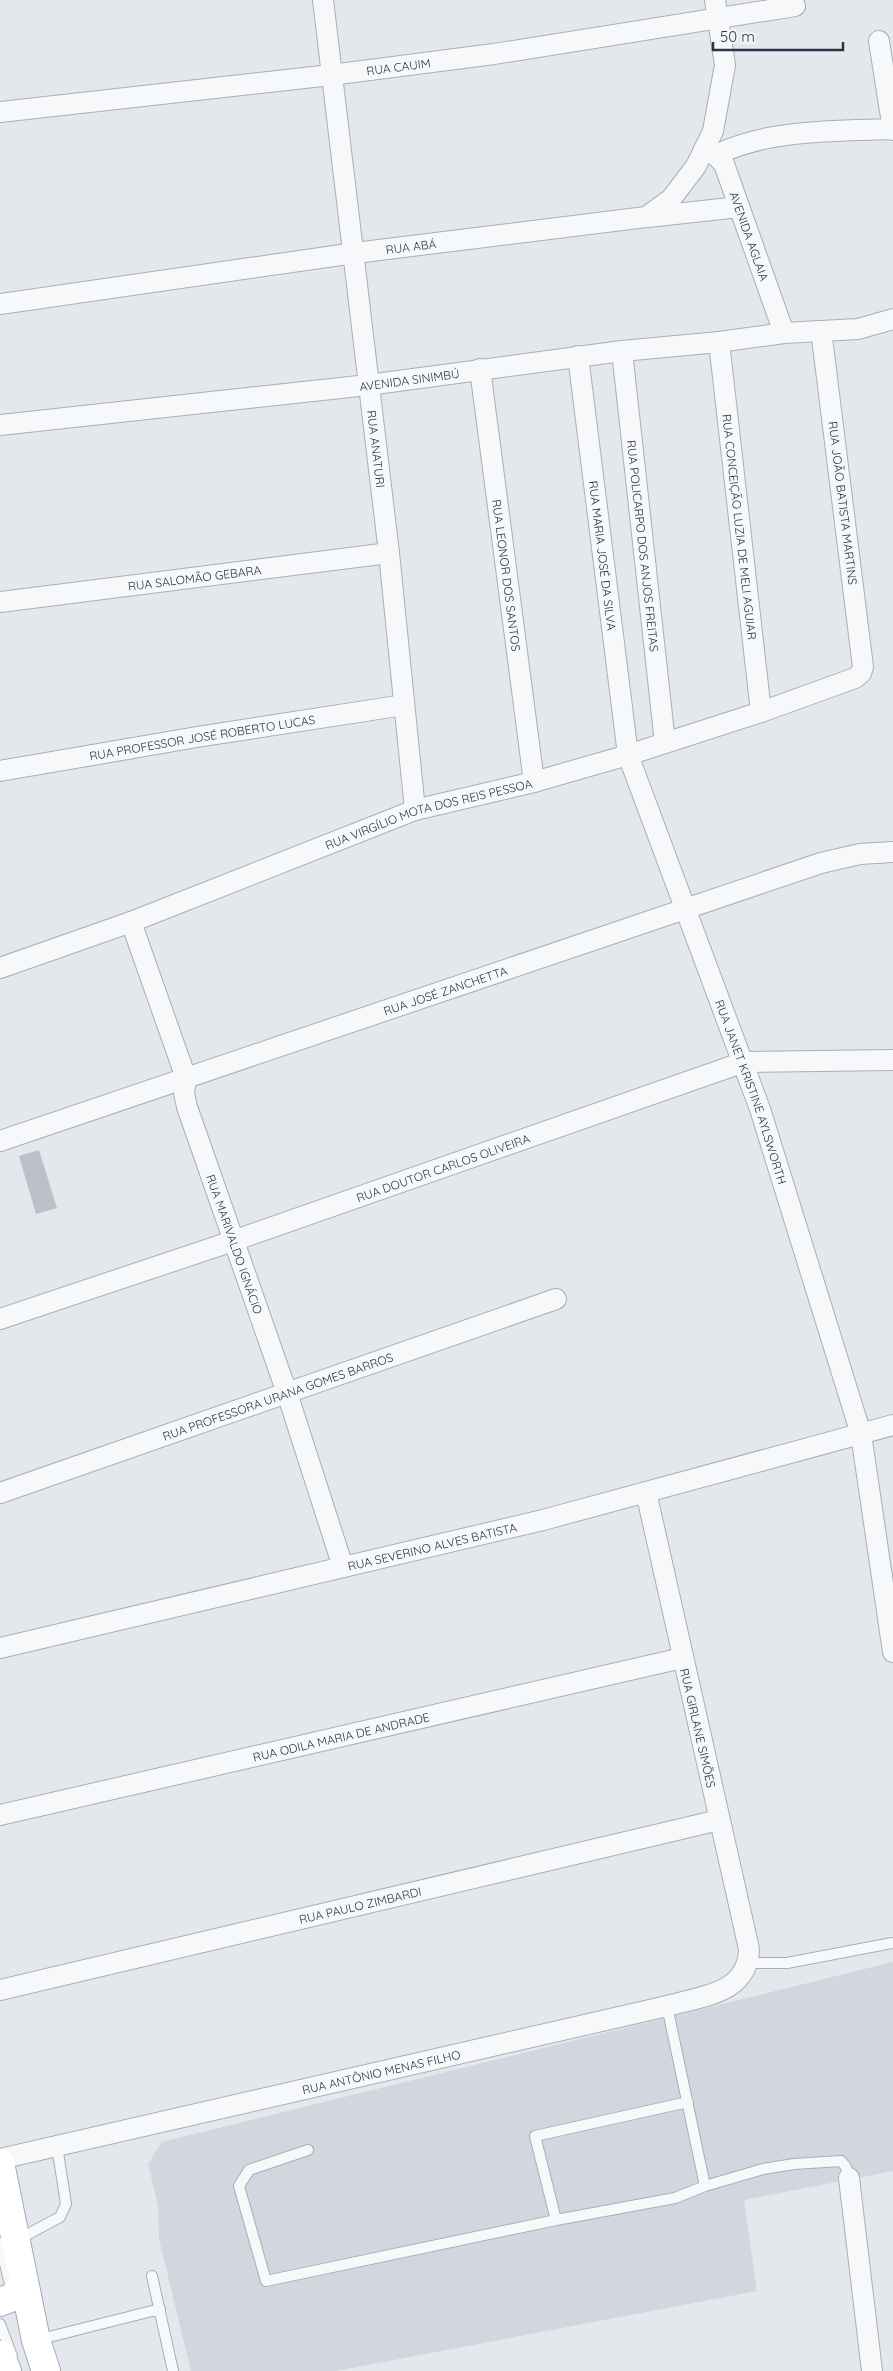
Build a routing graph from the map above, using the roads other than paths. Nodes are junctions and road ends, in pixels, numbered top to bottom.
1 (323, 0) edge
2 (795, 6) dead end
3 (717, 9) edge
4 (880, 41) dead end
5 (331, 74) junction
6 (0, 112) edge
7 (893, 129) edge
8 (711, 151) junction
9 (739, 207) junction
10 (646, 217) junction
11 (355, 253) junction
12 (0, 304) edge
13 (893, 319) edge
14 (819, 332) junction
15 (784, 333) junction
16 (719, 342) junction
17 (622, 351) junction
18 (578, 356) junction
19 (480, 369) junction
20 (368, 385) junction
21 (0, 425) edge
22 (389, 554) junction
23 (0, 602) edge
24 (861, 673) joint
25 (404, 704) junction
26 (761, 712) junction
27 (665, 743) junction
28 (628, 755) junction
29 (0, 771) edge
30 (534, 782) junction
31 (415, 810) junction
32 (893, 852) edge
33 (686, 909) junction
34 (132, 922) junction
35 (0, 968) edge
36 (893, 1060) edge
37 (744, 1062) junction
38 (186, 1078) junction
39 (0, 1141) edge
40 (233, 1241) junction
41 (556, 1299) dead end
42 (0, 1319) edge
43 (287, 1392) junction
44 (893, 1425) edge
45 (860, 1434) junction
46 (646, 1492) junction
47 (0, 1493) edge
48 (343, 1567) junction
49 (0, 1648) edge
50 (893, 1652) edge
51 (682, 1658) junction
52 (0, 1815) edge
53 (719, 1820) junction
54 (892, 1943) edge
55 (749, 1963) junction
56 (0, 1990) edge
57 (667, 2006) junction
58 (688, 2102) junction
59 (57, 2146) junction
60 (308, 2150) dead end
61 (0, 2159) edge
62 (0, 2164) edge
63 (849, 2178) joint
64 (705, 2186) junction
65 (556, 2220) junction
66 (8, 2242) edge
67 (152, 2276) dead end
68 (13, 2298) edge
69 (160, 2309) junction
70 (0, 2324) edge
71 (0, 2355) edge
72 (31, 2363) edge
73 (18, 2371) edge
74 (174, 2371) edge
75 (872, 2371) edge

1 - 5 street, RUA ANATURI
2 - 3 street, RUA CAUIM
3 - 5 street, RUA CAUIM
3 - 8 street
4 - 7 street
5 - 6 street, RUA CAUIM
5 - 11 street, RUA ANATURI
7 - 8 street
8 - 9 street, AVENIDA AGLAIA
8 - 10 street
9 - 10 street, RUA ABÁ
9 - 15 street, AVENIDA AGLAIA
10 - 11 street, RUA ABÁ
11 - 12 street, RUA ABÁ
11 - 20 street, RUA ANATURI
13 - 14 street, AVENIDA SINIMBÚ
14 - 15 street, AVENIDA SINIMBÚ
14 - 24 street, RUA JOÃO BATISTA MARTINS
15 - 16 street, AVENIDA SINIMBÚ
16 - 17 street, AVENIDA SINIMBÚ
16 - 26 street, RUA CONCEIÇÃO LUZIA DE MELI AGUIAR
17 - 18 street, AVENIDA SINIMBÚ
17 - 27 street, RUA POLICARPO DOS ANJOS FREITAS
18 - 19 street, AVENIDA SINIMBÚ
18 - 28 street, RUA MARIA JOSÉ DA SILVA
19 - 20 street, AVENIDA SINIMBÚ
19 - 30 street, RUA LEONOR DOS SANTOS
20 - 21 street, AVENIDA SINIMBÚ
20 - 22 street, RUA ANATURI
22 - 23 street, RUA SALOMÃO GEBARA
22 - 25 street, RUA ANATURI
24 - 26 street, RUA VIRGÍLIO MOTA DOS REIS PESSOA
25 - 29 street, RUA PROFESSOR JOSÉ ROBERTO LUCAS
25 - 31 street, RUA ANATURI
26 - 27 street, RUA VIRGÍLIO MOTA DOS REIS PESSOA
27 - 28 street, RUA VIRGÍLIO MOTA DOS REIS PESSOA
28 - 30 street, RUA VIRGÍLIO MOTA DOS REIS PESSOA
28 - 33 street, RUA JANET KRISTINE AYLSWORTH
30 - 31 street, RUA VIRGÍLIO MOTA DOS REIS PESSOA
31 - 34 street, RUA VIRGÍLIO MOTA DOS REIS PESSOA
32 - 33 street, RUA JOSÉ ZANCHETTA
33 - 37 street, RUA JANET KRISTINE AYLSWORTH
33 - 38 street, RUA JOSÉ ZANCHETTA
34 - 35 street, RUA VIRGÍLIO MOTA DOS REIS PESSOA
34 - 38 street, RUA MARIVALDO IGNÁCIO
36 - 37 street, RUA DOUTOR CARLOS OLIVEIRA
37 - 40 street, RUA DOUTOR CARLOS OLIVEIRA
37 - 45 street, RUA JANET KRISTINE AYLSWORTH
38 - 39 street, RUA JOSÉ ZANCHETTA
38 - 40 street, RUA MARIVALDO IGNÁCIO
40 - 42 street, RUA DOUTOR CARLOS OLIVEIRA
40 - 43 street, RUA MARIVALDO IGNÁCIO
41 - 43 street, RUA PROFESSORA URANA GOMES BARROS
43 - 47 street, RUA PROFESSORA URANA GOMES BARROS
43 - 48 street, RUA MARIVALDO IGNÁCIO
44 - 45 street, RUA SEVERINO ALVES BATISTA
45 - 46 street, RUA SEVERINO ALVES BATISTA
45 - 50 street, RUA JANET KRISTINE AYLSWORTH
46 - 48 street, RUA SEVERINO ALVES BATISTA
46 - 51 street, RUA GIRLANE SIMÕES
48 - 49 street, RUA SEVERINO ALVES BATISTA
51 - 52 street, RUA ODILA MARIA DE ANDRADE
51 - 53 street, RUA GIRLANE SIMÕES
53 - 55 street, RUA GIRLANE SIMÕES
53 - 56 street, RUA PAULO ZIMBARDI
54 - 55 lane
55 - 57 street, RUA ANTÔNIO MENAS FILHO
57 - 58 lane
57 - 59 street, RUA ANTÔNIO MENAS FILHO
58 - 64 lane
58 - 65 lane
59 - 61 street, RUA ANTÔNIO MENAS FILHO
59 - 66 lane
60 - 65 lane
62 - 66 main road
63 - 64 lane
63 - 75 street
64 - 65 lane
66 - 68 main road
67 - 69 lane
68 - 72 main road
69 - 72 lane
69 - 74 lane
70 - 73 lane
71 - 72 main road

